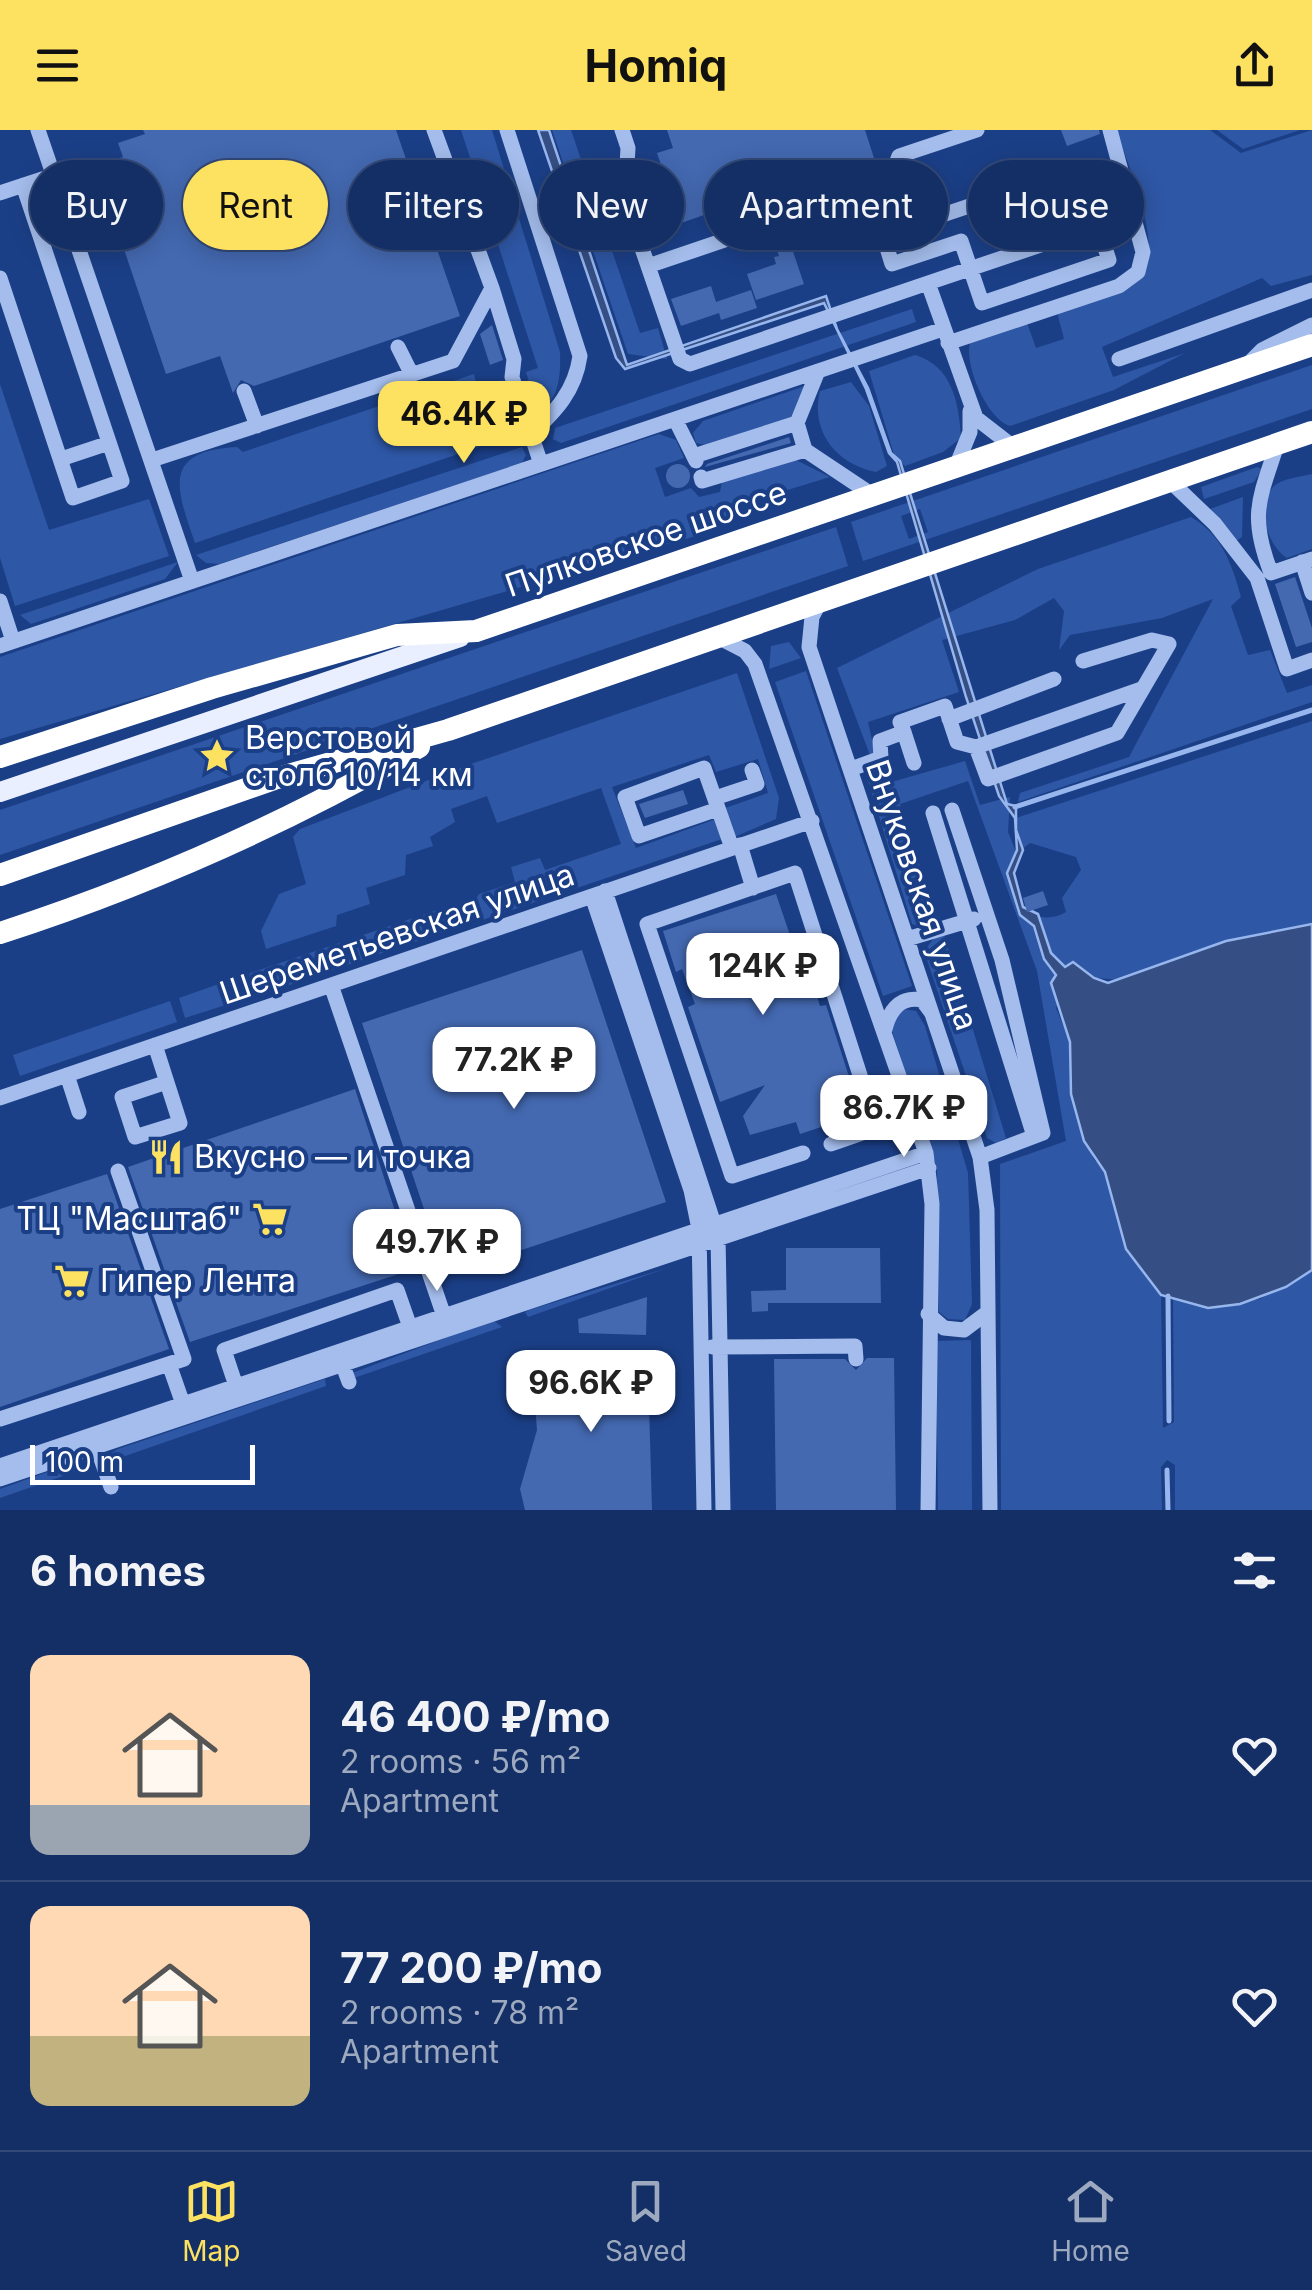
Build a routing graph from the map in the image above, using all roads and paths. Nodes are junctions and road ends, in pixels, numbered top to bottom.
1 (38, 130) edge
2 (434, 130) edge
3 (507, 130) edge
4 (622, 130) edge
5 (977, 130) edge
6 (1110, 130) edge
7 (49, 160) edge
8 (30, 183) edge
9 (23, 185) junction
10 (0, 193) edge
11 (968, 206) edge
12 (80, 250) edge
13 (1025, 250) edge
14 (1106, 250) edge
15 (648, 266) junction
16 (970, 268) junction
17 (0, 278) edge
18 (928, 283) junction
19 (492, 288) junction
20 (1312, 290) edge
21 (1312, 325) edge
22 (946, 336) junction
23 (1312, 345) edge
24 (398, 346) dead end
25 (1119, 359) dead end
26 (1244, 367) junction
27 (818, 371) junction
28 (412, 375) junction
29 (244, 392) dead end
30 (970, 407) junction
31 (675, 419) junction
32 (797, 423) junction
33 (257, 426) junction
34 (1312, 432) edge
35 (531, 434) junction
36 (109, 443) junction
37 (1278, 444) junction
38 (1016, 448) junction
39 (805, 450) junction
40 (60, 460) junction
41 (152, 460) junction
42 (541, 464) junction
43 (697, 465) junction
44 (955, 469) junction
45 (1170, 482) junction
46 (874, 496) junction
47 (1307, 561) edge
48 (1264, 575) junction
49 (192, 581) junction
50 (1312, 593) edge
51 (822, 600) junction
52 (0, 601) edge
53 (476, 631) junction
54 (718, 638) junction
55 (7, 644) edge
56 (1082, 660) dead end
57 (1312, 660) edge
58 (1054, 679) dead end
59 (1141, 689) junction
60 (948, 719) junction
61 (448, 730) junction
62 (904, 732) junction
63 (976, 747) junction
64 (0, 757) edge
65 (914, 763) dead end
66 (851, 769) junction
67 (752, 770) dead end
68 (0, 792) edge
69 (716, 804) junction
70 (952, 810) dead end
71 (933, 813) dead end
72 (812, 821) junction
73 (736, 847) junction
74 (0, 874) edge
75 (754, 888) junction
76 (599, 894) junction
77 (987, 915) junction
78 (968, 920) junction
79 (0, 933) edge
80 (908, 939) junction
81 (331, 985) junction
82 (933, 1016) junction
83 (885, 1029) junction
84 (155, 1045) junction
85 (67, 1075) junction
86 (167, 1082) junction
87 (903, 1082) junction
88 (0, 1098) edge
89 (870, 1103) junction
90 (80, 1112) dead end
91 (1034, 1136) junction
92 (831, 1144) dead end
93 (803, 1152) dead end
94 (980, 1157) junction
95 (927, 1160) junction
96 (118, 1171) dead end
97 (708, 1233) junction
98 (988, 1312) junction
99 (928, 1314) junction
100 (445, 1322) junction
101 (410, 1328) junction
102 (702, 1347) junction
103 (722, 1347) junction
104 (856, 1358) dead end
105 (342, 1363) junction
106 (169, 1364) junction
107 (349, 1382) dead end
108 (236, 1386) junction
109 (183, 1404) junction
110 (0, 1419) edge
111 (95, 1440) junction
112 (0, 1466) edge
113 (0, 1479) edge
114 (111, 1487) dead end
115 (704, 1510) edge
116 (723, 1510) edge
117 (928, 1510) edge
118 (990, 1510) edge

1 - 7 street
2 - 19 street
3 - 35 street
4 - 15 street
5 - 15 street
6 - 22 street
8 - 9 street
9 - 10 street
9 - 36 street
11 - 16 street
12 - 41 street
13 - 16 street
14 - 16 street
15 - 18 street
16 - 18 street
17 - 40 street
18 - 22 street
19 - 28 street
19 - 35 street
20 - 25 street
21 - 26 street
22 - 27 street
22 - 30 street
23 - 26 highway, Пулковское шоссе
24 - 28 street
26 - 38 highway, Пулковское шоссе
27 - 31 street
27 - 32 street
28 - 33 street
29 - 33 street
30 - 38 street
30 - 44 street
31 - 42 street
31 - 43 street
32 - 39 street
32 - 43 street
33 - 41 street
34 - 37 highway
35 - 42 street
36 - 40 street
36 - 40 street
37 - 45 highway
37 - 48 street
38 - 44 highway, Пулковское шоссе
39 - 43 street
39 - 46 street
41 - 49 street
42 - 49 street
44 - 46 highway, Пулковское шоссе
45 - 48 street
45 - 51 highway
46 - 53 highway, Пулковское шоссе
47 - 48 street
47 - 50 street
48 - 57 street
49 - 55 street
51 - 54 highway
51 - 66 street, Внуковская улица
52 - 55 street
53 - 64 highway
53 - 68 main road, Пулковское шоссе
54 - 61 highway
54 - 72 street
56 - 59 street
58 - 60 street
59 - 63 street
59 - 63 street
60 - 62 street
60 - 63 street
61 - 74 highway
61 - 79 highway
62 - 65 street
62 - 66 street
66 - 80 street, Внуковская улица
67 - 69 street
69 - 69 street
69 - 73 street
70 - 77 street
71 - 78 street
72 - 73 street, Шереметьевская улица
72 - 83 street
73 - 75 street
73 - 76 street, Шереметьевская улица
75 - 89 street
75 - 93 street
76 - 81 street, Шереметьевская улица
76 - 97 street
77 - 78 street
77 - 91 street
78 - 80 street
78 - 91 street
80 - 82 street, Внуковская улица
81 - 84 street, Шереметьевская улица
81 - 100 street
82 - 83 street
82 - 94 street, Внуковская улица
83 - 87 street
84 - 85 street, Шереметьевская улица
84 - 86 street
85 - 88 street, Шереметьевская улица
85 - 90 street
86 - 86 street
87 - 89 street
87 - 95 street
89 - 92 street
91 - 94 street
94 - 98 street, Внуковская улица
95 - 97 street
95 - 99 street
96 - 106 street
97 - 100 street
97 - 102 street
97 - 103 street
98 - 99 street
98 - 118 street, Внуковская улица
99 - 117 street
100 - 101 street
100 - 105 street
101 - 108 street
101 - 108 street
102 - 103 street
102 - 115 street
103 - 104 street
103 - 116 street
105 - 107 street
105 - 111 street
106 - 109 street
106 - 110 street
108 - 109 street
109 - 111 street
111 - 112 street
111 - 113 street
111 - 114 street

